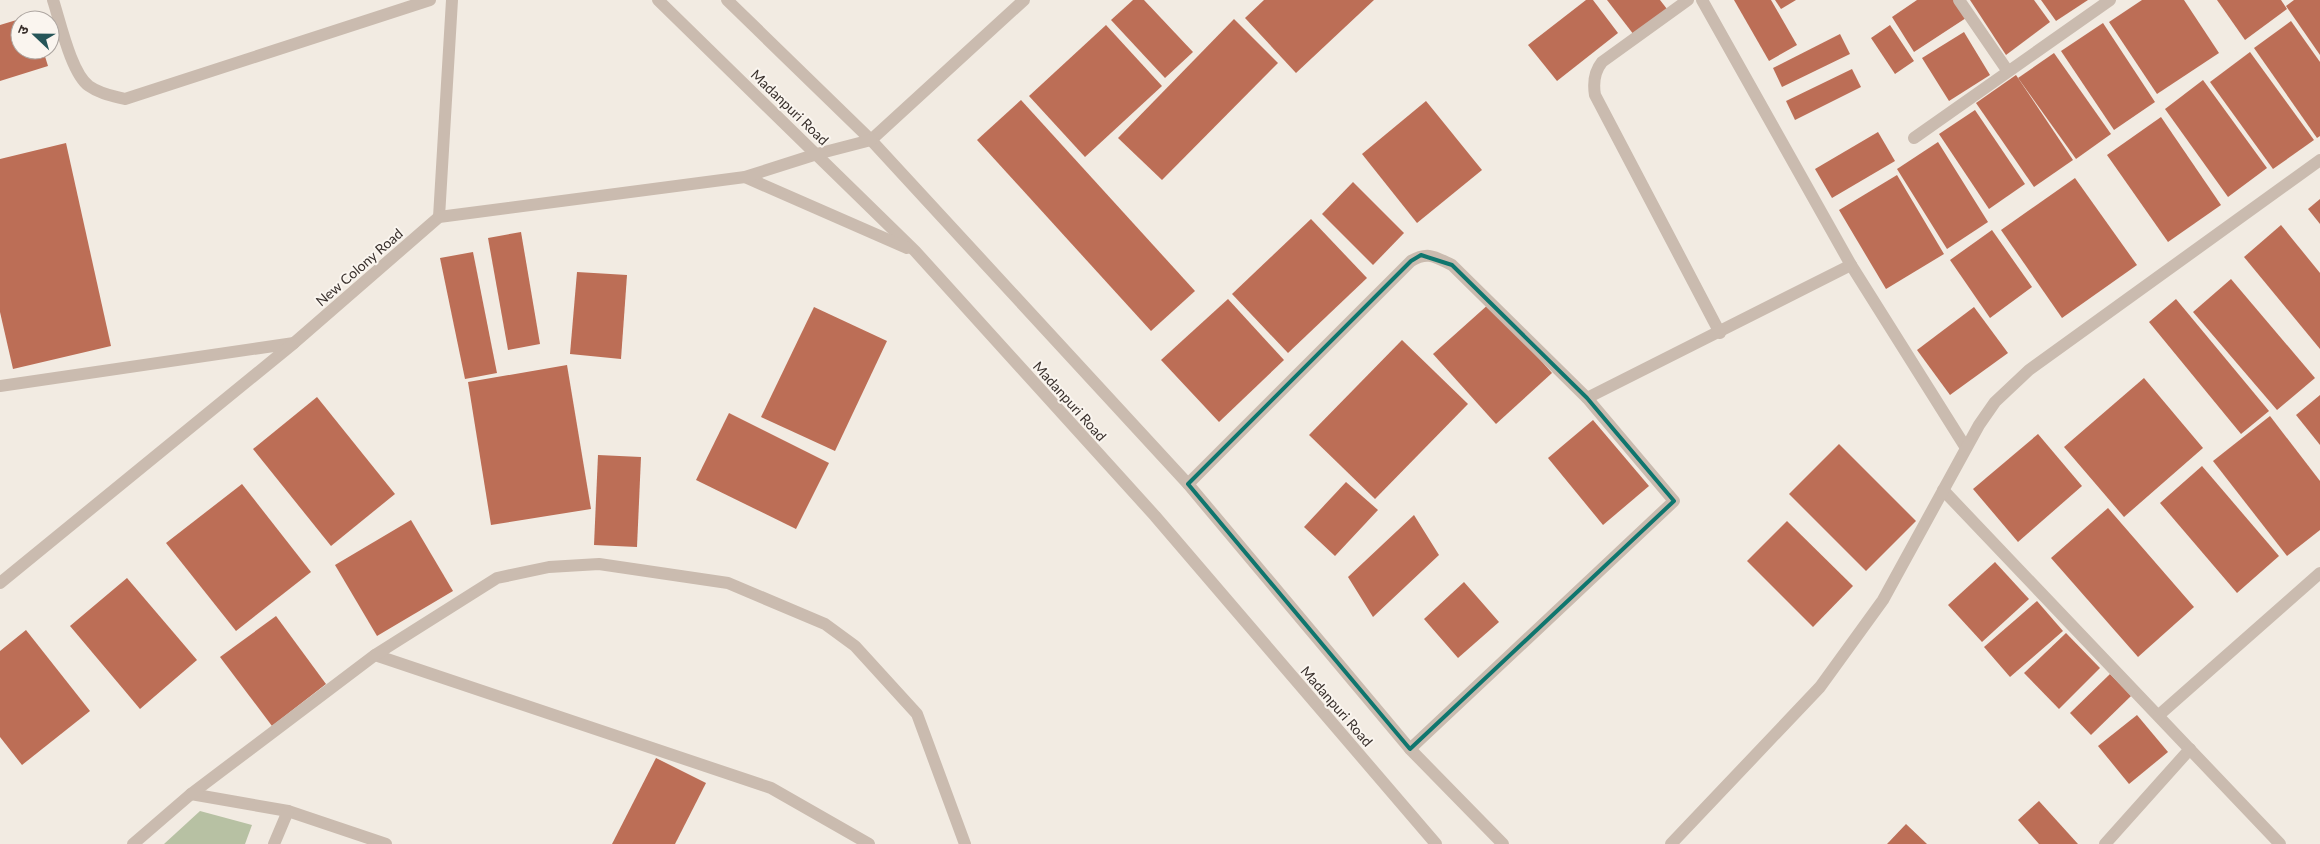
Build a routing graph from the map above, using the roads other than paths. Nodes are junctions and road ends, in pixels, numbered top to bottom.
1 (53, 0) edge
2 (430, 0) edge
3 (452, 0) edge
4 (658, 0) edge
5 (727, 0) edge
6 (1024, 0) edge
7 (1688, 0) edge
8 (1702, 0) edge
9 (1960, 0) edge
10 (2110, 0) edge
11 (2007, 70) junction
12 (1914, 138) dead end
13 (871, 140) junction
14 (817, 154) junction
15 (2320, 160) edge
16 (745, 177) junction
17 (439, 217) junction
18 (915, 251) junction
19 (1851, 265) junction
20 (1720, 333) junction
21 (294, 343) junction
22 (0, 386) edge
23 (1587, 398) junction
24 (1966, 448) junction
25 (1188, 484) junction
26 (1942, 490) junction
27 (2320, 573) edge
28 (0, 583) edge
29 (375, 655) junction
30 (2159, 715) junction
31 (2190, 748) junction
32 (1410, 749) junction
33 (191, 794) junction
34 (288, 811) junction
35 (133, 844) edge
36 (274, 844) edge
37 (386, 844) edge
38 (869, 844) edge
39 (965, 844) edge
40 (1436, 844) edge
41 (1502, 844) edge
42 (1671, 844) edge
43 (2105, 844) edge
44 (2280, 844) edge

1 - 2 street
3 - 17 street
4 - 14 street, Madanpuri Road
5 - 13 street, Madanpuri Road
6 - 13 street
7 - 20 street
8 - 19 street
9 - 11 street
10 - 11 street
11 - 12 street
13 - 14 street
13 - 25 street, Madanpuri Road
14 - 16 street
14 - 18 street, Madanpuri Road
15 - 24 street
16 - 17 street
16 - 18 street
17 - 21 street, New Colony Road
18 - 40 street, Madanpuri Road
19 - 20 street
19 - 24 street
20 - 23 street
21 - 22 street
21 - 28 street, New Colony Road
23 - 25 street
23 - 32 street
24 - 26 street
25 - 32 street, Madanpuri Road
26 - 30 street
26 - 42 street
27 - 30 street
29 - 33 street
29 - 38 street
29 - 39 street
30 - 31 street
31 - 43 street
31 - 44 street
32 - 41 street, Madanpuri Road
33 - 34 street
33 - 35 street
34 - 36 street
34 - 37 street

